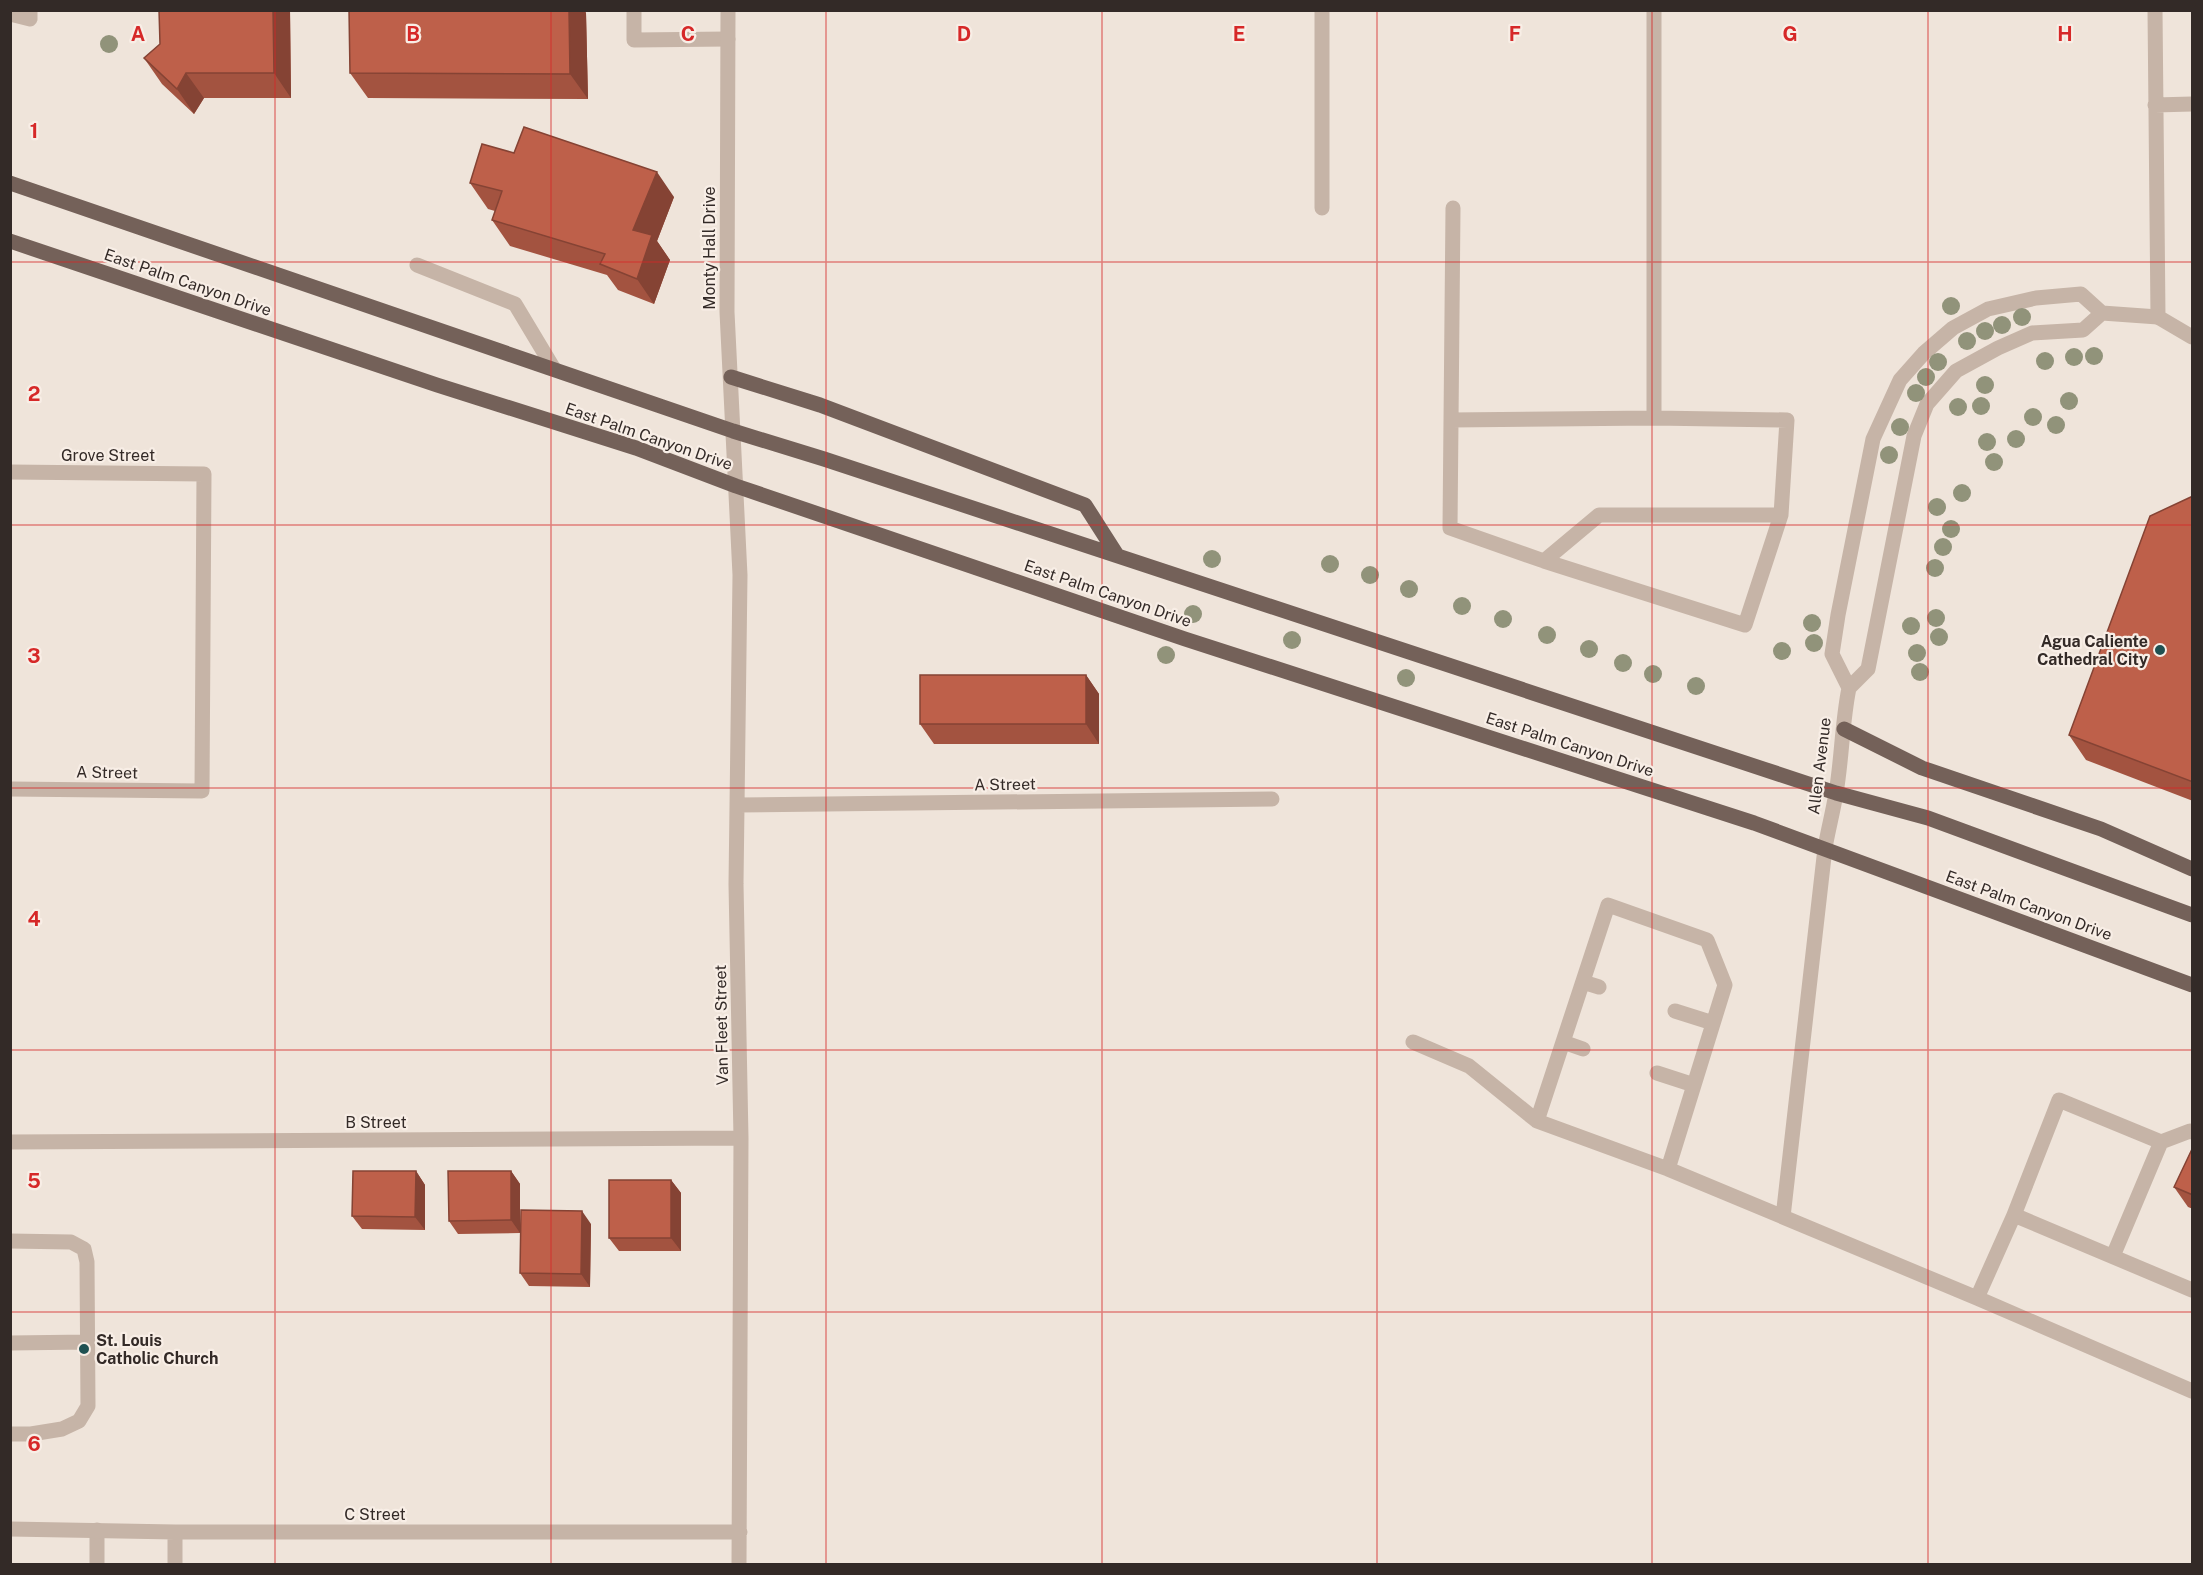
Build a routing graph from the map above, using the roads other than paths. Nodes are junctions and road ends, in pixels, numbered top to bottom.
1 (30, 10) edge
2 (634, 10) edge
3 (728, 10) edge
4 (1322, 10) edge
5 (1654, 10) edge
6 (2155, 10) edge
7 (10, 14) edge
8 (728, 39) junction
9 (2193, 104) edge
10 (2155, 105) junction
11 (10, 183) edge
12 (1323, 208) dead end
13 (1452, 208) dead end
14 (10, 241) edge
15 (417, 265) dead end
16 (2102, 313) junction
17 (2158, 317) junction
18 (2193, 338) edge
19 (554, 369) junction
20 (731, 377) junction
21 (1654, 418) junction
22 (1451, 420) junction
23 (733, 431) junction
24 (10, 472) edge
25 (736, 486) junction
26 (1781, 515) junction
27 (1117, 555) junction
28 (1544, 561) junction
29 (1849, 688) junction
30 (1844, 729) junction
31 (10, 789) edge
32 (202, 791) joint
33 (1836, 793) junction
34 (1272, 799) dead end
35 (738, 805) junction
36 (1825, 848) junction
37 (2193, 869) edge
38 (2193, 915) edge
39 (1583, 982) junction
40 (2193, 985) edge
41 (1599, 987) dead end
42 (1675, 1011) dead end
43 (1713, 1023) junction
44 (1413, 1042) dead end
45 (1563, 1042) junction
46 (1583, 1049) dead end
47 (1657, 1073) dead end
48 (1694, 1085) junction
49 (1538, 1121) junction
50 (2193, 1132) edge
51 (741, 1137) junction
52 (10, 1142) edge
53 (2161, 1142) junction
54 (1668, 1169) junction
55 (2014, 1215) junction
56 (1783, 1217) junction
57 (10, 1240) edge
58 (2113, 1256) junction
59 (2193, 1290) edge
60 (1977, 1298) junction
61 (88, 1342) junction
62 (10, 1343) edge
63 (2193, 1391) edge
64 (10, 1434) edge
65 (10, 1529) edge
66 (98, 1530) junction
67 (175, 1532) junction
68 (740, 1532) junction
69 (97, 1564) edge
70 (175, 1564) edge
71 (739, 1564) edge

1 - 7 street
2 - 8 street
3 - 8 street, Monty Hall Drive
4 - 12 street
5 - 21 street
6 - 10 street
8 - 20 street, Monty Hall Drive
9 - 10 street
10 - 17 street
11 - 19 main road, East Palm Canyon Drive
13 - 22 street
14 - 25 main road, East Palm Canyon Drive
15 - 19 street
16 - 17 street
16 - 29 street
16 - 29 street
17 - 18 street
19 - 23 main road, East Palm Canyon Drive
20 - 23 street, Monty Hall Drive
20 - 27 main road
21 - 22 street
21 - 26 street
22 - 28 street
23 - 25 street, Monty Hall Drive
23 - 27 main road, East Palm Canyon Drive
24 - 32 street, Grove Street
25 - 35 street, Van Fleet Street
25 - 36 main road, East Palm Canyon Drive
26 - 28 street
26 - 28 street
27 - 33 main road, East Palm Canyon Drive
29 - 30 street, Allen Avenue
30 - 33 street, Allen Avenue
30 - 37 main road
31 - 32 street, A Street
33 - 36 street, Allen Avenue
33 - 38 main road, East Palm Canyon Drive
34 - 35 street, A Street
35 - 51 street, Van Fleet Street
36 - 40 main road, East Palm Canyon Drive
36 - 56 street, Allen Avenue
39 - 41 street
39 - 43 street
39 - 45 street
42 - 43 street
43 - 48 street
44 - 49 street
45 - 46 street
45 - 49 street
47 - 48 street
48 - 54 street
49 - 54 street
50 - 53 street
51 - 52 street, B Street
51 - 68 street, Van Fleet Street
53 - 55 street
53 - 58 street
54 - 56 street
55 - 58 street
55 - 60 street
56 - 60 street
57 - 61 street
58 - 59 street
60 - 63 street
61 - 62 street
61 - 64 street
65 - 66 street, C Street
66 - 67 street, C Street
66 - 69 street
67 - 68 street, C Street
67 - 70 street
68 - 71 street, Van Fleet Street

